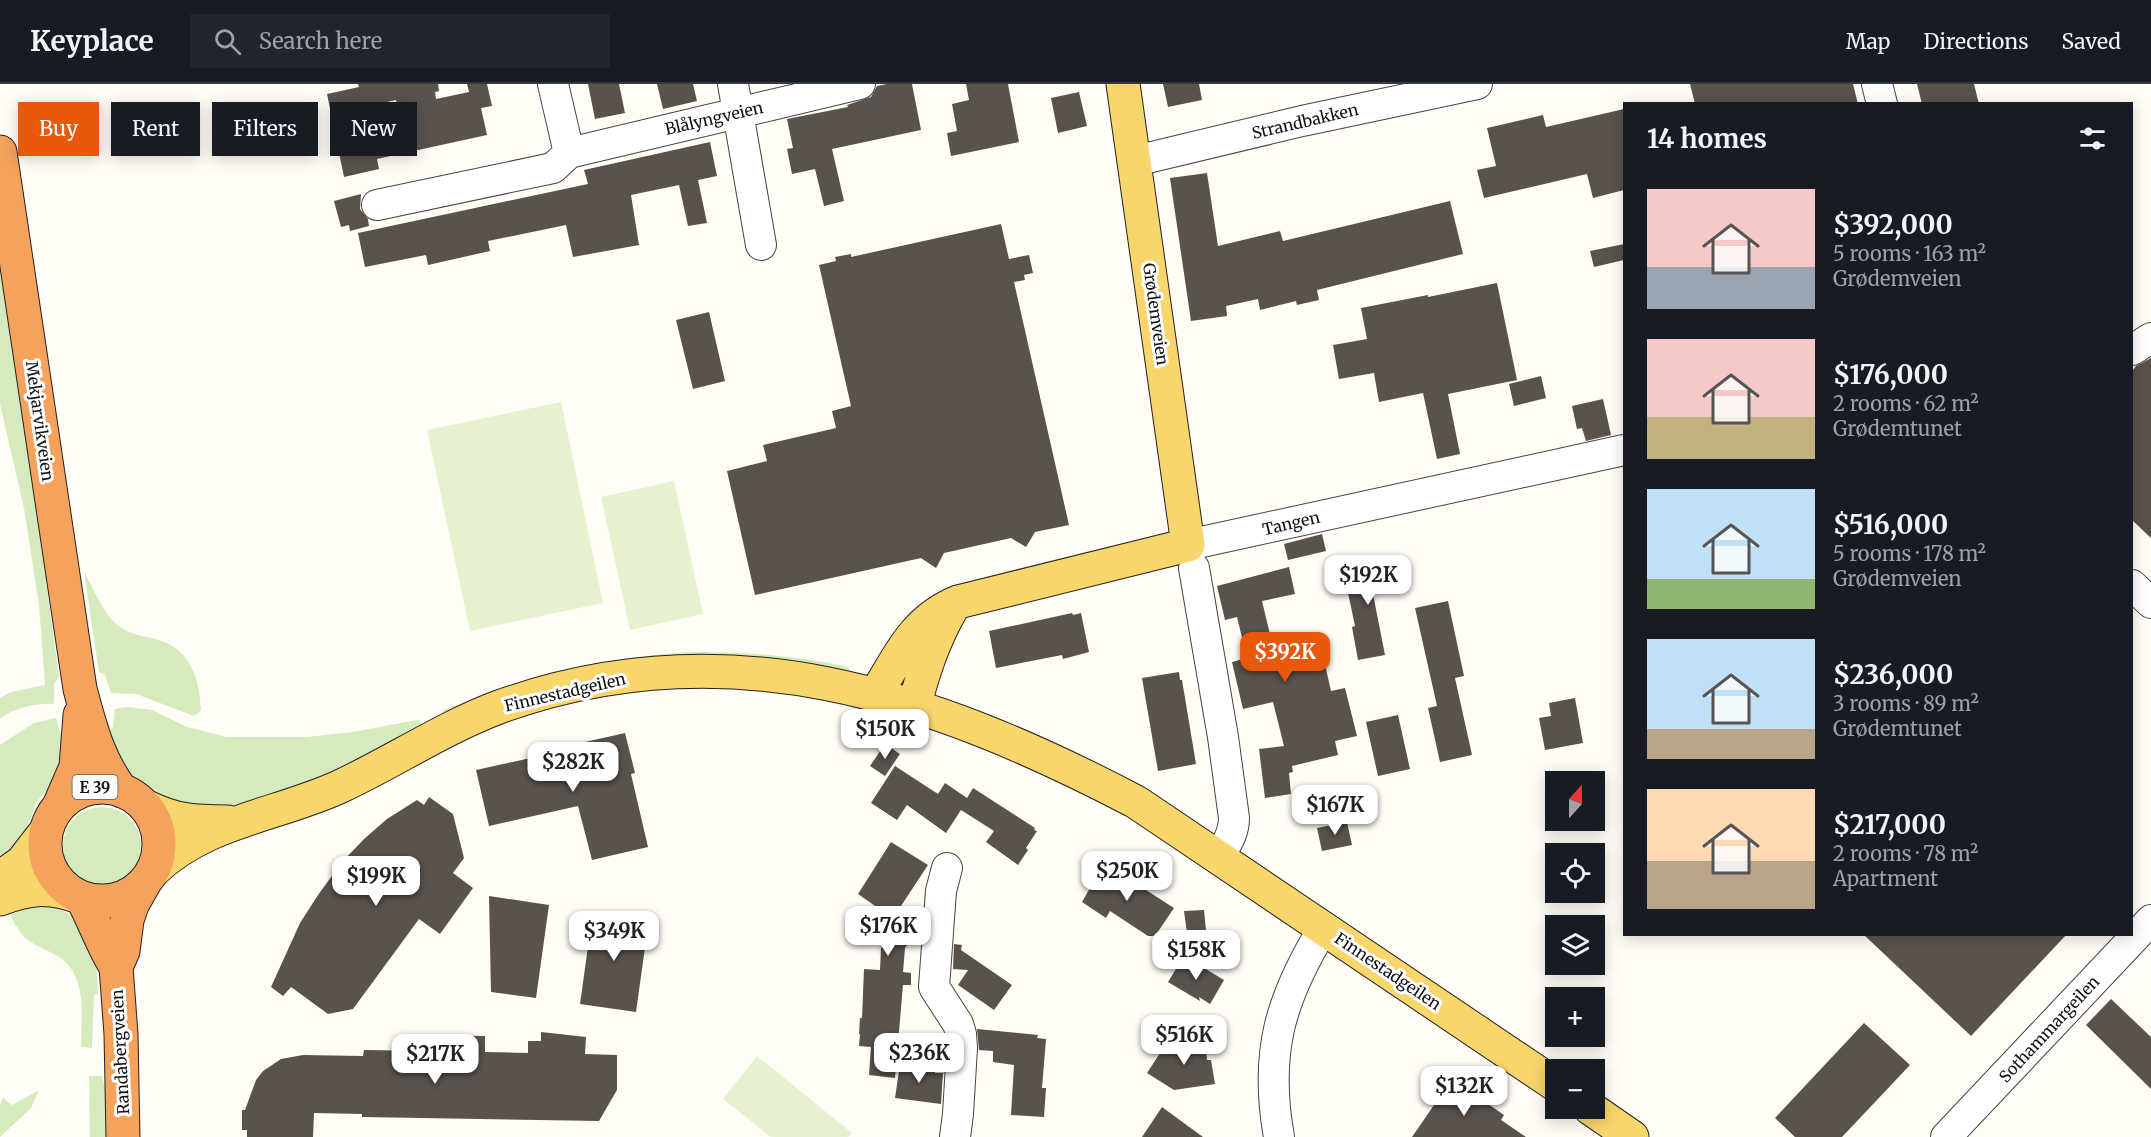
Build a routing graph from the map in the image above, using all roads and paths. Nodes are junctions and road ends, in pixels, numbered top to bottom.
1 (553, 84) edge
2 (860, 84) edge
3 (1123, 84) edge
4 (1476, 84) edge
5 (1877, 84) edge
6 (735, 98) edge
7 (1882, 102) edge
8 (0, 152) edge
9 (569, 153) junction
10 (1135, 161) junction
11 (377, 204) dead end
12 (761, 245) dead end
13 (2151, 338) edge
14 (2133, 349) edge
15 (1623, 450) edge
16 (1191, 556) junction
17 (2133, 586) edge
18 (958, 602) junction
19 (2151, 603) edge
20 (80, 690) junction
21 (876, 694) junction
22 (914, 707) junction
23 (133, 798) junction
24 (52, 818) junction
25 (236, 822) junction
26 (1219, 858) junction
27 (947, 868) dead end
28 (149, 876) junction
29 (0, 878) edge
30 (82, 898) junction
31 (0, 899) edge
32 (2151, 920) edge
33 (1324, 927) junction
34 (116, 966) junction
35 (1545, 1078) edge
36 (1605, 1118) edge
37 (123, 1137) edge
38 (955, 1137) edge
39 (1279, 1137) edge
40 (1632, 1137) edge
41 (1946, 1137) edge

1 - 9 street
2 - 6 street, Blålyngveien
3 - 10 main road, Grødemveien
4 - 10 street, Strandbakken
5 - 7 street
6 - 9 street, Blålyngveien
6 - 12 street
8 - 20 highway, Mekjarvikveien / E 39
9 - 11 street, Blålyngveien
10 - 16 main road, Grødemveien
13 - 14 street
15 - 16 street, Tangen
16 - 18 main road, Tangen
16 - 26 street, Grødemveien
17 - 19 street
18 - 21 main road
18 - 22 main road
20 - 23 highway, Mekjarvikveien / E 39
20 - 24 highway, Mekjarvikveien / E 39
21 - 22 main road, Finnestadgeilen
21 - 25 main road, Finnestadgeilen
22 - 26 main road, Finnestadgeilen
23 - 24 highway, E 39
23 - 25 main road, Finnestadgeilen
23 - 28 highway, E 39
24 - 29 main road
24 - 30 highway, E 39
25 - 28 main road, Finnestadgeilen
26 - 33 main road, Finnestadgeilen
27 - 38 street
28 - 30 highway
28 - 34 highway, Randabergveien / E 39
30 - 31 main road
30 - 34 highway, Randabergveien / E 39
32 - 41 street, Sothammargeilen
33 - 35 main road, Finnestadgeilen
33 - 39 street
34 - 37 highway, Randabergveien / E 39
36 - 40 main road

